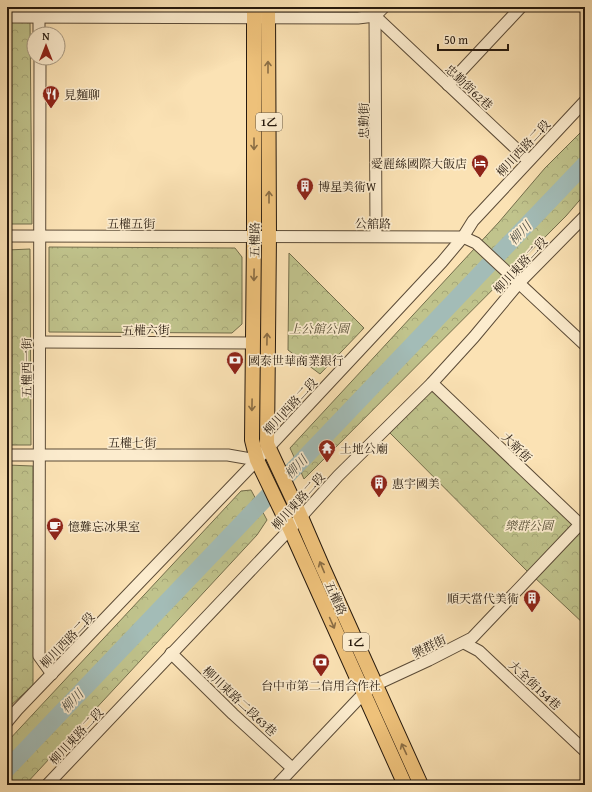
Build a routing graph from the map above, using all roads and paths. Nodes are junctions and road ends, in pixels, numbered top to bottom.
1 (384, 7) edge
2 (521, 7) edge
3 (39, 12) edge
4 (254, 12) edge
5 (268, 12) edge
6 (375, 12) edge
7 (7, 17) edge
8 (40, 26) edge
9 (40, 66) edge
10 (448, 85) junction
11 (585, 101) edge
12 (528, 160) junction
13 (585, 216) edge
14 (7, 236) edge
15 (39, 236) junction
16 (254, 236) junction
17 (269, 236) junction
18 (376, 236) junction
19 (464, 237) junction
20 (519, 283) junction
21 (39, 342) junction
22 (253, 342) junction
23 (585, 346) edge
24 (432, 383) junction
25 (271, 454) junction
26 (7, 455) edge
27 (39, 455) junction
28 (260, 465) junction
29 (301, 517) junction
30 (583, 525) edge
31 (290, 529) junction
32 (464, 643) junction
33 (171, 653) junction
34 (52, 674) junction
35 (369, 689) junction
36 (8, 720) edge
37 (585, 750) edge
38 (292, 768) junction
39 (47, 785) edge
40 (277, 785) edge
41 (405, 785) edge
42 (420, 785) edge

1 - 6 street
2 - 10 street
3 - 4 street
3 - 7 street
3 - 8 street
4 - 5 street
4 -> 16 main road, 五權路 / 1乙
5 - 6 street
17 -> 5 main road, 五權路 / 1乙
6 - 10 street, 忠勤街62巷
6 - 18 street, 忠勤街
9 - 15 street, 五權西一街
10 - 12 street, 忠勤街62巷
11 - 12 street, 柳川西路二段
12 - 19 street, 柳川西路二段
13 - 20 street, 柳川東路二段
14 - 15 street, 五權五街
15 - 16 street, 五權五街
15 - 21 street, 五權西一街
16 - 17 street, 五權五街
16 -> 22 main road, 五權路 / 1乙
17 - 18 street, 公舘路
25 -> 17 main road, 五權路 / 1乙
18 - 19 street, 公舘路
19 - 20 street, 公舘路
19 - 25 street, 柳川西路二段
20 - 23 street
20 - 24 street, 柳川東路二段
21 - 22 street, 五權六街
21 - 27 street, 五權西一街
22 -> 28 main road, 五權路 / 1乙
24 - 29 street, 柳川東路二段
24 - 30 street, 大新街
25 - 28 street, 柳川西路二段
25 - 29 main road, 五權路 / 1乙
26 - 27 street, 五權七街
27 - 28 street, 五權七街
27 - 34 street, 五權西一街
28 - 31 main road, 五權路 / 1乙
28 - 34 street, 柳川西路二段
29 - 31 street, 柳川東路二段
35 -> 29 main road, 五權路 / 1乙
30 - 32 street, 樂群街
31 - 33 street, 柳川東路二段
31 -> 35 main road, 五權路 / 1乙
32 - 35 street, 樂群街
32 - 37 street, 大全街154巷
33 - 38 street, 柳川東路二段63巷
33 - 39 street, 柳川東路二段
34 - 36 street, 柳川西路二段
35 - 38 street, 樂群街
35 - 41 main road, 五權路 / 1乙
42 -> 35 main road, 五權路 / 1乙
38 - 40 street, 樂群街

